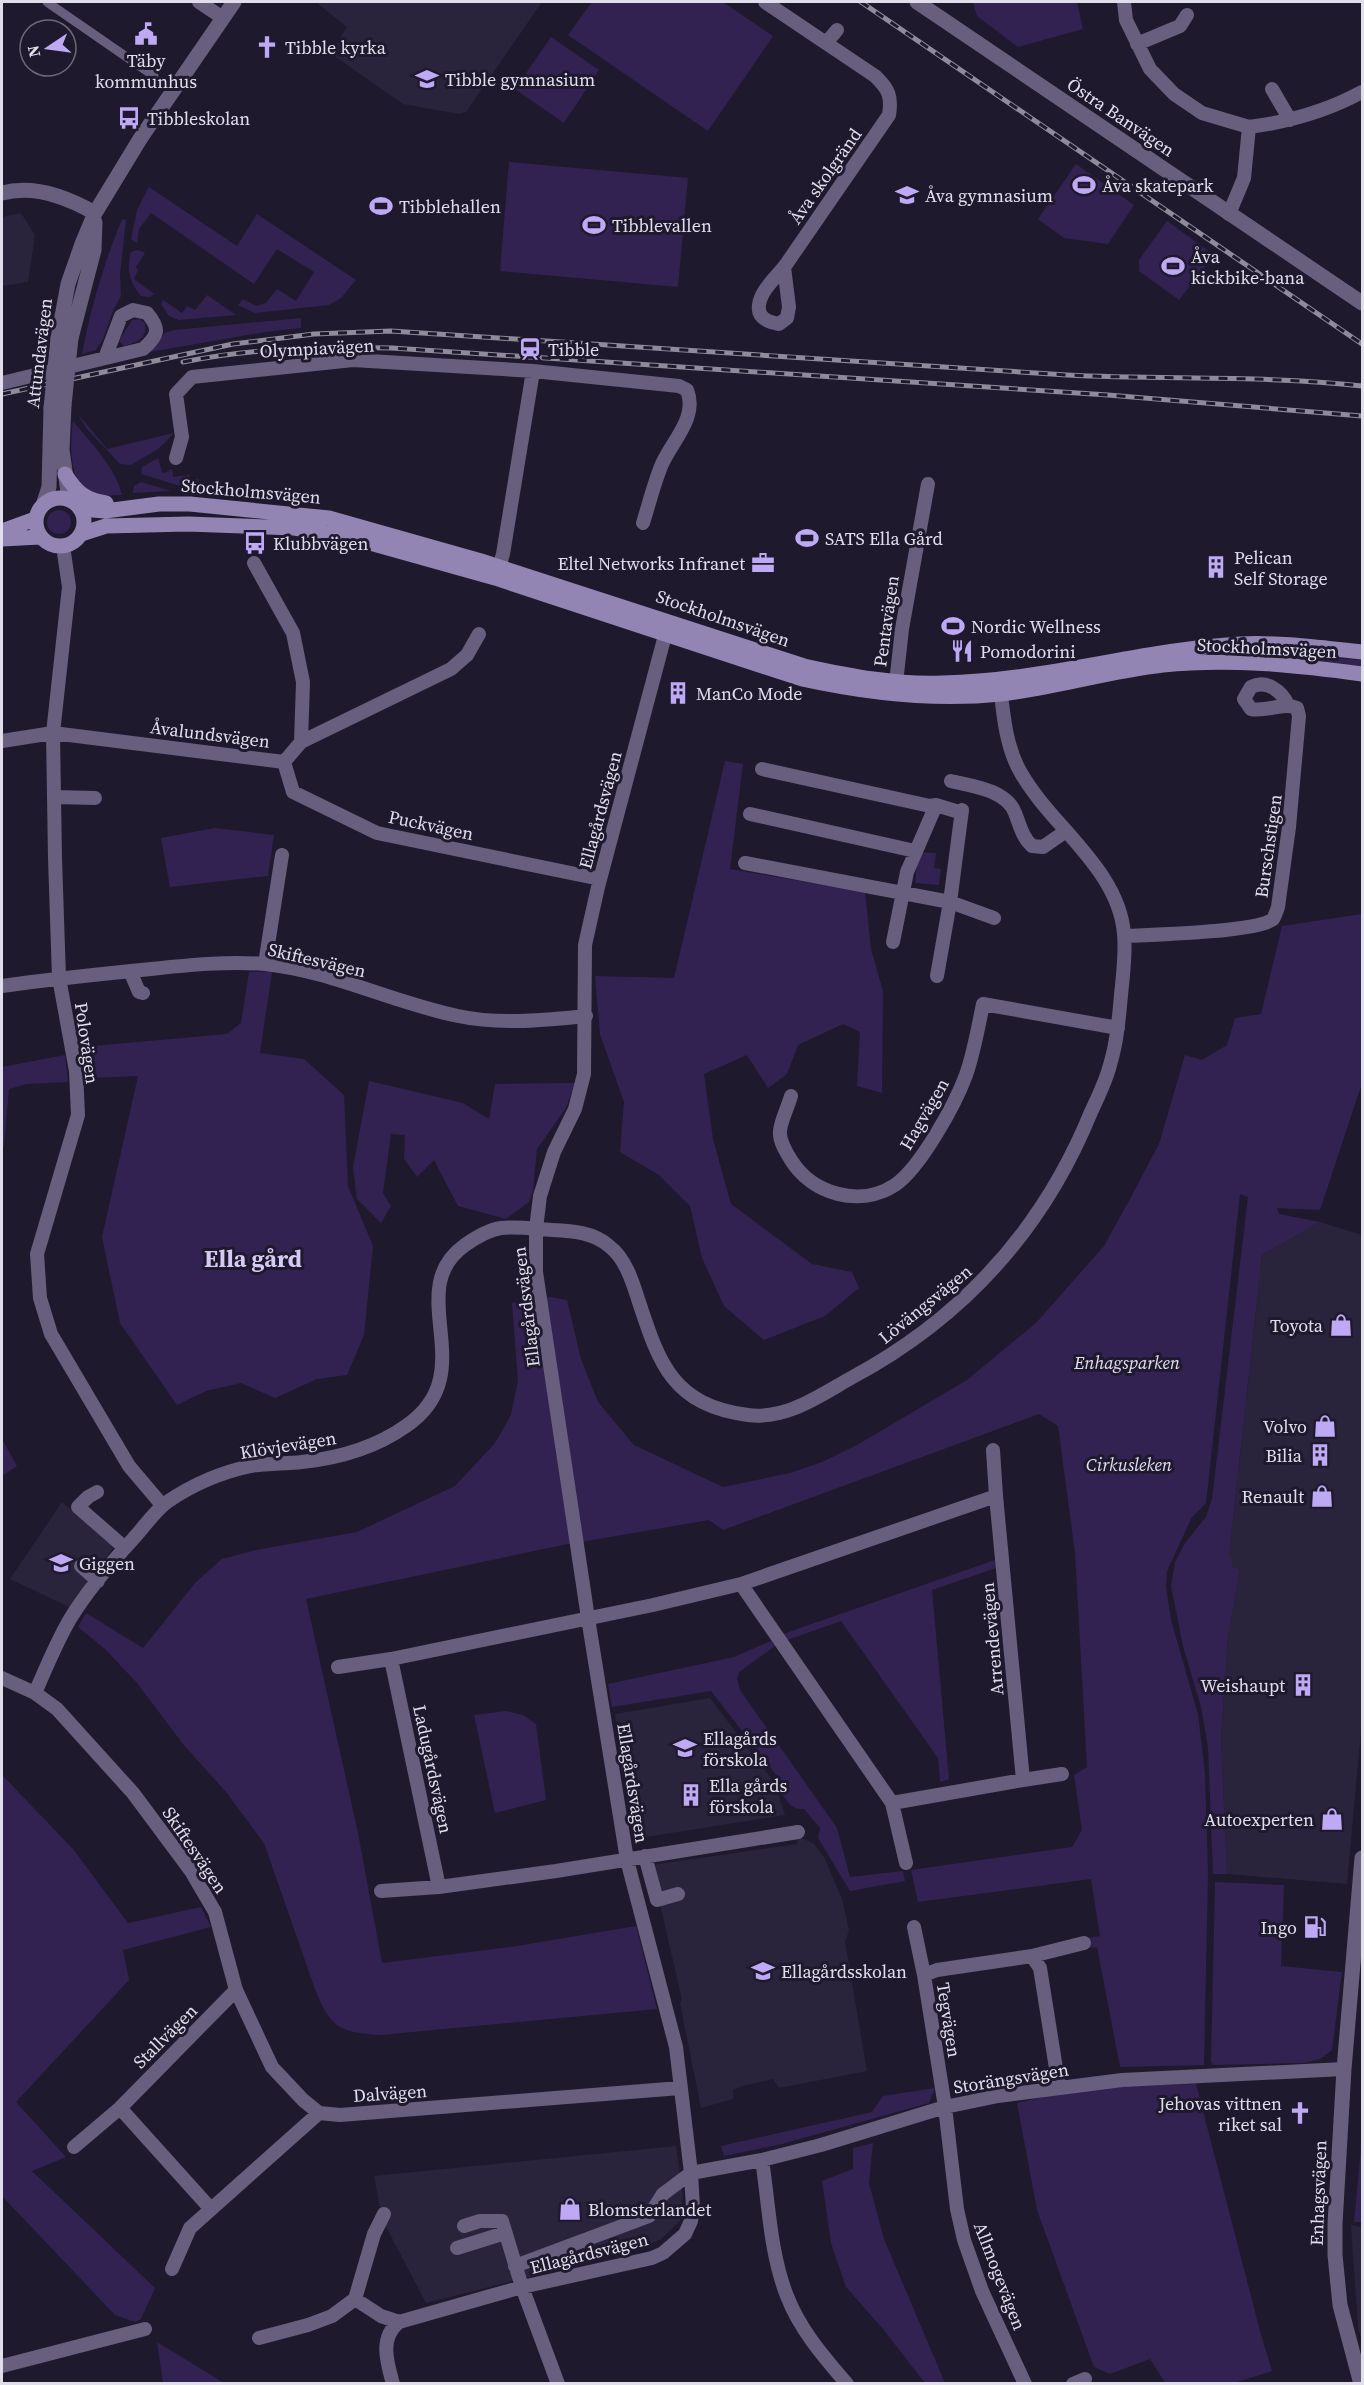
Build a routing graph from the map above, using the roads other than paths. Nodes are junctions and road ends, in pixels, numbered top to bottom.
1 (47, 2) edge
2 (199, 2) edge
3 (234, 2) edge
4 (765, 2) edge
5 (917, 2) edge
6 (1124, 2) edge
7 (1187, 15) dead end
8 (223, 18) junction
9 (837, 30) dead end
10 (826, 43) junction
11 (1137, 44) junction
12 (154, 76) dead end
13 (1272, 89) dead end
14 (1362, 92) edge
15 (1290, 120) junction
16 (1249, 127) junction
17 (2, 193) edge
18 (95, 213) junction
19 (1229, 214) junction
20 (784, 267) dead end
21 (1362, 303) edge
22 (105, 358) dead end
23 (533, 371) junction
24 (2, 383) edge
25 (58, 407) junction
26 (176, 458) dead end
27 (65, 474) junction
28 (928, 484) dead end
29 (45, 502) junction
30 (75, 504) junction
31 (159, 504) junction
32 (35, 519) junction
33 (643, 523) dead end
34 (2, 531) edge
35 (81, 534) junction
36 (40, 537) junction
37 (2, 539) edge
38 (63, 546) junction
39 (254, 563) dead end
40 (498, 573) junction
41 (667, 628) junction
42 (479, 634) dead end
43 (1362, 652) edge
44 (1362, 674) edge
45 (895, 687) junction
46 (1000, 687) junction
47 (1288, 705) dead end
48 (53, 733) junction
49 (2, 741) edge
50 (301, 742) junction
51 (284, 762) junction
52 (762, 769) dead end
53 (951, 782) dead end
54 (969, 786) junction
55 (54, 797) junction
56 (95, 798) dead end
57 (936, 805) junction
58 (962, 810) junction
59 (750, 814) dead end
60 (1066, 831) junction
61 (915, 851) junction
62 (282, 855) dead end
63 (746, 863) dead end
64 (600, 879) junction
65 (902, 894) junction
66 (950, 902) junction
67 (994, 918) dead end
68 (1125, 936) junction
69 (893, 942) dead end
70 (266, 964) junction
71 (130, 971) junction
72 (937, 976) dead end
73 (59, 978) junction
74 (2, 986) edge
75 (143, 993) dead end
76 (585, 1016) junction
77 (1118, 1028) junction
78 (791, 1096) dead end
79 (536, 1229) junction
80 (993, 1450) dead end
81 (97, 1492) dead end
82 (996, 1496) junction
83 (162, 1505) junction
84 (125, 1548) junction
85 (81, 1566) dead end
86 (98, 1581) junction
87 (741, 1584) junction
88 (588, 1618) junction
89 (391, 1659) junction
90 (338, 1667) dead end
91 (2, 1678) edge
92 (35, 1693) junction
93 (1062, 1774) dead end
94 (1023, 1779) junction
95 (892, 1803) junction
96 (798, 1832) dead end
97 (645, 1856) junction
98 (1362, 1857) edge
99 (627, 1860) junction
100 (906, 1863) dead end
101 (439, 1887) junction
102 (381, 1891) dead end
103 (678, 1894) dead end
104 (914, 1927) dead end
105 (1084, 1943) dead end
106 (1032, 1956) junction
107 (924, 1975) junction
108 (236, 1990) junction
109 (1344, 2069) junction
110 (1059, 2087) junction
111 (680, 2088) junction
112 (945, 2107) junction
113 (120, 2108) junction
114 (319, 2113) junction
115 (74, 2147) dead end
116 (762, 2160) junction
117 (692, 2173) junction
118 (210, 2208) junction
119 (384, 2214) dead end
120 (464, 2226) dead end
121 (505, 2233) junction
122 (457, 2248) dead end
123 (515, 2266) junction
124 (172, 2269) dead end
125 (522, 2287) junction
126 (355, 2299) junction
127 (399, 2322) junction
128 (145, 2329) dead end
129 (259, 2338) dead end
130 (2, 2366) edge
131 (393, 2384) edge
132 (558, 2384) edge
133 (847, 2384) edge
134 (1025, 2384) edge
135 (1361, 2384) edge

1 - 12 street
2 - 8 street
3 - 8 street, Attundavägen
4 - 10 street
5 - 19 street, Östra Banvägen
6 - 11 street
7 - 11 street
8 - 18 street, Attundavägen
9 - 10 street
10 - 20 street, Åva skolgränd
11 - 16 street
13 - 15 street
14 - 15 street
15 - 16 street
16 - 19 street
17 - 18 street
18 - 25 street, Attundavägen, bridge
19 - 21 street, Östra Banvägen
22 - 24 street
23 - 26 street, Olympiavägen
23 - 33 street, Olympiavägen
23 - 40 street
25 - 27 street, Attundavägen
25 - 29 street, Attundavägen
27 - 30 street, Attundavägen
27 - 31 main road
28 - 45 street, Pentavägen
29 - 30 main road
29 - 32 main road
30 - 31 main road, Stockholmsvägen
30 - 35 main road
31 - 40 main road, Stockholmsvägen
32 - 34 main road
32 - 36 main road
35 - 38 main road
35 - 40 main road, Stockholmsvägen
36 - 37 main road
36 - 38 main road
38 - 48 street, Polovägen
39 - 50 street
40 - 41 main road, Stockholmsvägen
41 - 45 main road, Stockholmsvägen
41 - 64 street, Ellagårdsvägen
42 - 50 street, Åvalundsvägen
43 - 46 main road, Stockholmsvägen
44 - 46 main road, Stockholmsvägen
45 - 46 main road, Stockholmsvägen
46 - 60 street, Lövängsvägen
47 - 68 street, Burschstigen
48 - 49 street, Åvalundsvägen
48 - 51 street, Åvalundsvägen
48 - 55 street, Polovägen
50 - 51 street, Åvalundsvägen
51 - 64 street, Puckvägen
52 - 57 street
53 - 54 street
54 - 58 street
54 - 60 street
55 - 56 street
55 - 73 street, Polovägen
57 - 58 street
57 - 61 street
58 - 66 street
59 - 61 street
60 - 68 street, Lövängsvägen
61 - 65 street
62 - 70 street
63 - 65 street
64 - 76 street, Ellagårdsvägen
65 - 66 street
65 - 69 street
66 - 67 street
66 - 72 street
68 - 77 street, Lövängsvägen
70 - 71 street, Skiftesvägen
70 - 76 street, Skiftesvägen
71 - 73 street, Skiftesvägen
71 - 75 street
73 - 74 street, Skiftesvägen
73 - 83 street, Polovägen
76 - 79 street, Ellagårdsvägen
77 - 78 street, Hagvägen
77 - 79 street, Lövängsvägen
79 - 83 street, Klövjevägen
79 - 88 street, Ellagårdsvägen
80 - 82 street, Arrendevägen
81 - 84 street
82 - 87 street
82 - 94 street, Arrendevägen
83 - 84 street, Klövjevägen
84 - 86 street, Klövjevägen
85 - 86 street
86 - 92 street, Klövjevägen
87 - 88 street
87 - 95 street
88 - 89 street
88 - 99 street, Ellagårdsvägen
89 - 90 street
89 - 101 street, Ladugårdsvägen
91 - 92 street, Skiftesvägen
92 - 108 street, Skiftesvägen
93 - 94 street
94 - 95 street
95 - 100 street
96 - 97 street, Ellagårdsvägen
97 - 99 street, Ellagårdsvägen
97 - 103 street
98 - 109 street, Enhagsvägen
99 - 101 street
99 - 111 street, Ellagårdsvägen
101 - 102 street
104 - 107 street, Tegvägen
105 - 106 street, Tegvägen
106 - 107 street, Tegvägen
106 - 110 street
107 - 112 street, Tegvägen
108 - 113 street, Stallvägen
108 - 114 street, Skiftesvägen
109 - 110 street, Storängsvägen
109 - 135 street, Enhagsvägen
110 - 112 street, Storängsvägen
111 - 114 street, Dalvägen
111 - 117 street, Ellagårdsvägen
112 - 116 street, Storängsvägen
112 - 134 street, Allmogevägen
113 - 115 street, Stallvägen
113 - 118 street
114 - 118 street
116 - 117 street, Storängsvägen
116 - 133 street
117 - 123 street
117 - 125 street, Ellagårdsvägen
118 - 124 street
119 - 126 street
120 - 121 street
121 - 122 street
121 - 123 street
123 - 125 street
125 - 127 street, Ellagårdsvägen
125 - 132 street
126 - 127 street
126 - 129 street
127 - 131 street
128 - 130 street

